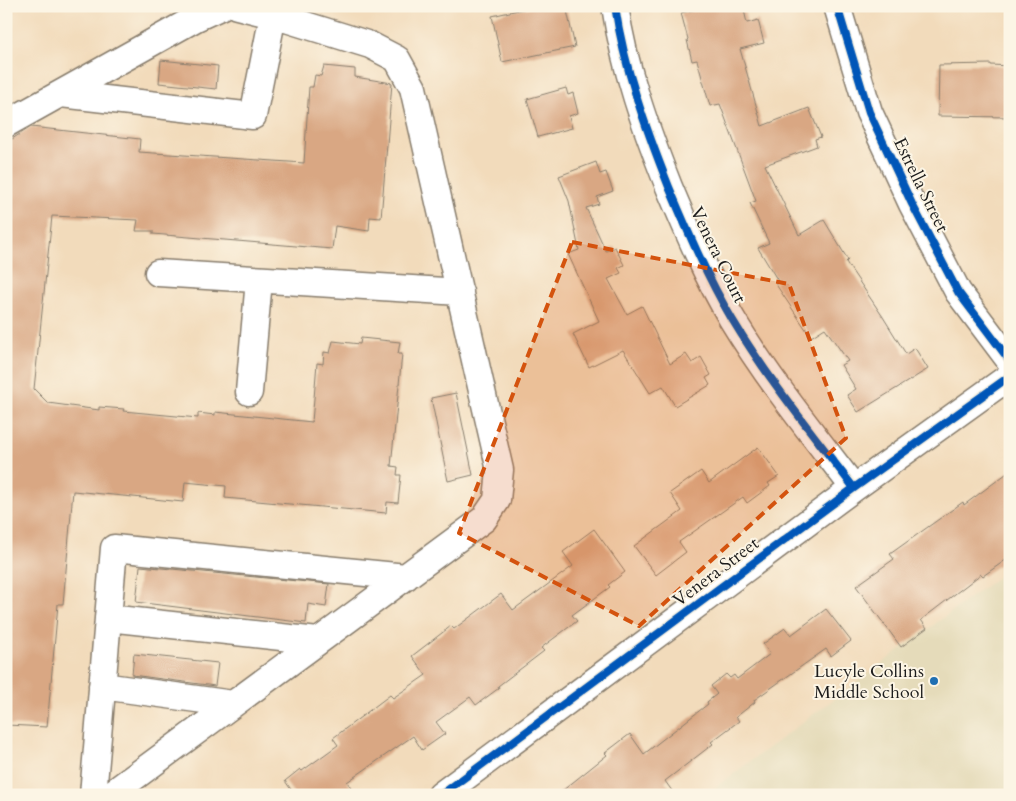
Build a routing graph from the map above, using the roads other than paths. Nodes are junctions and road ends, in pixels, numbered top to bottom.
1 (222, 6) edge
2 (237, 6) edge
3 (615, 6) edge
4 (837, 6) edge
5 (273, 15) junction
6 (60, 94) junction
7 (6, 124) edge
8 (158, 273) dead end
9 (259, 280) junction
10 (460, 292) junction
11 (1010, 361) edge
12 (1010, 376) edge
13 (249, 392) dead end
14 (854, 488) junction
15 (406, 577) junction
16 (108, 618) junction
17 (318, 641) junction
18 (102, 686) junction
19 (233, 704) junction
20 (93, 795) edge
21 (110, 795) edge
22 (441, 795) edge

1 - 6 street
2 - 5 street
3 - 14 street, Venera Court
4 - 11 street, Estrella Street
5 - 6 street
5 - 10 street
6 - 7 street
8 - 9 street
9 - 10 street
9 - 13 street
10 - 15 street
12 - 14 street, Venera Street
14 - 22 street, Venera Street
15 - 16 street
15 - 17 street
16 - 17 street
16 - 18 street
17 - 19 street
18 - 19 street
18 - 20 street
19 - 21 street

